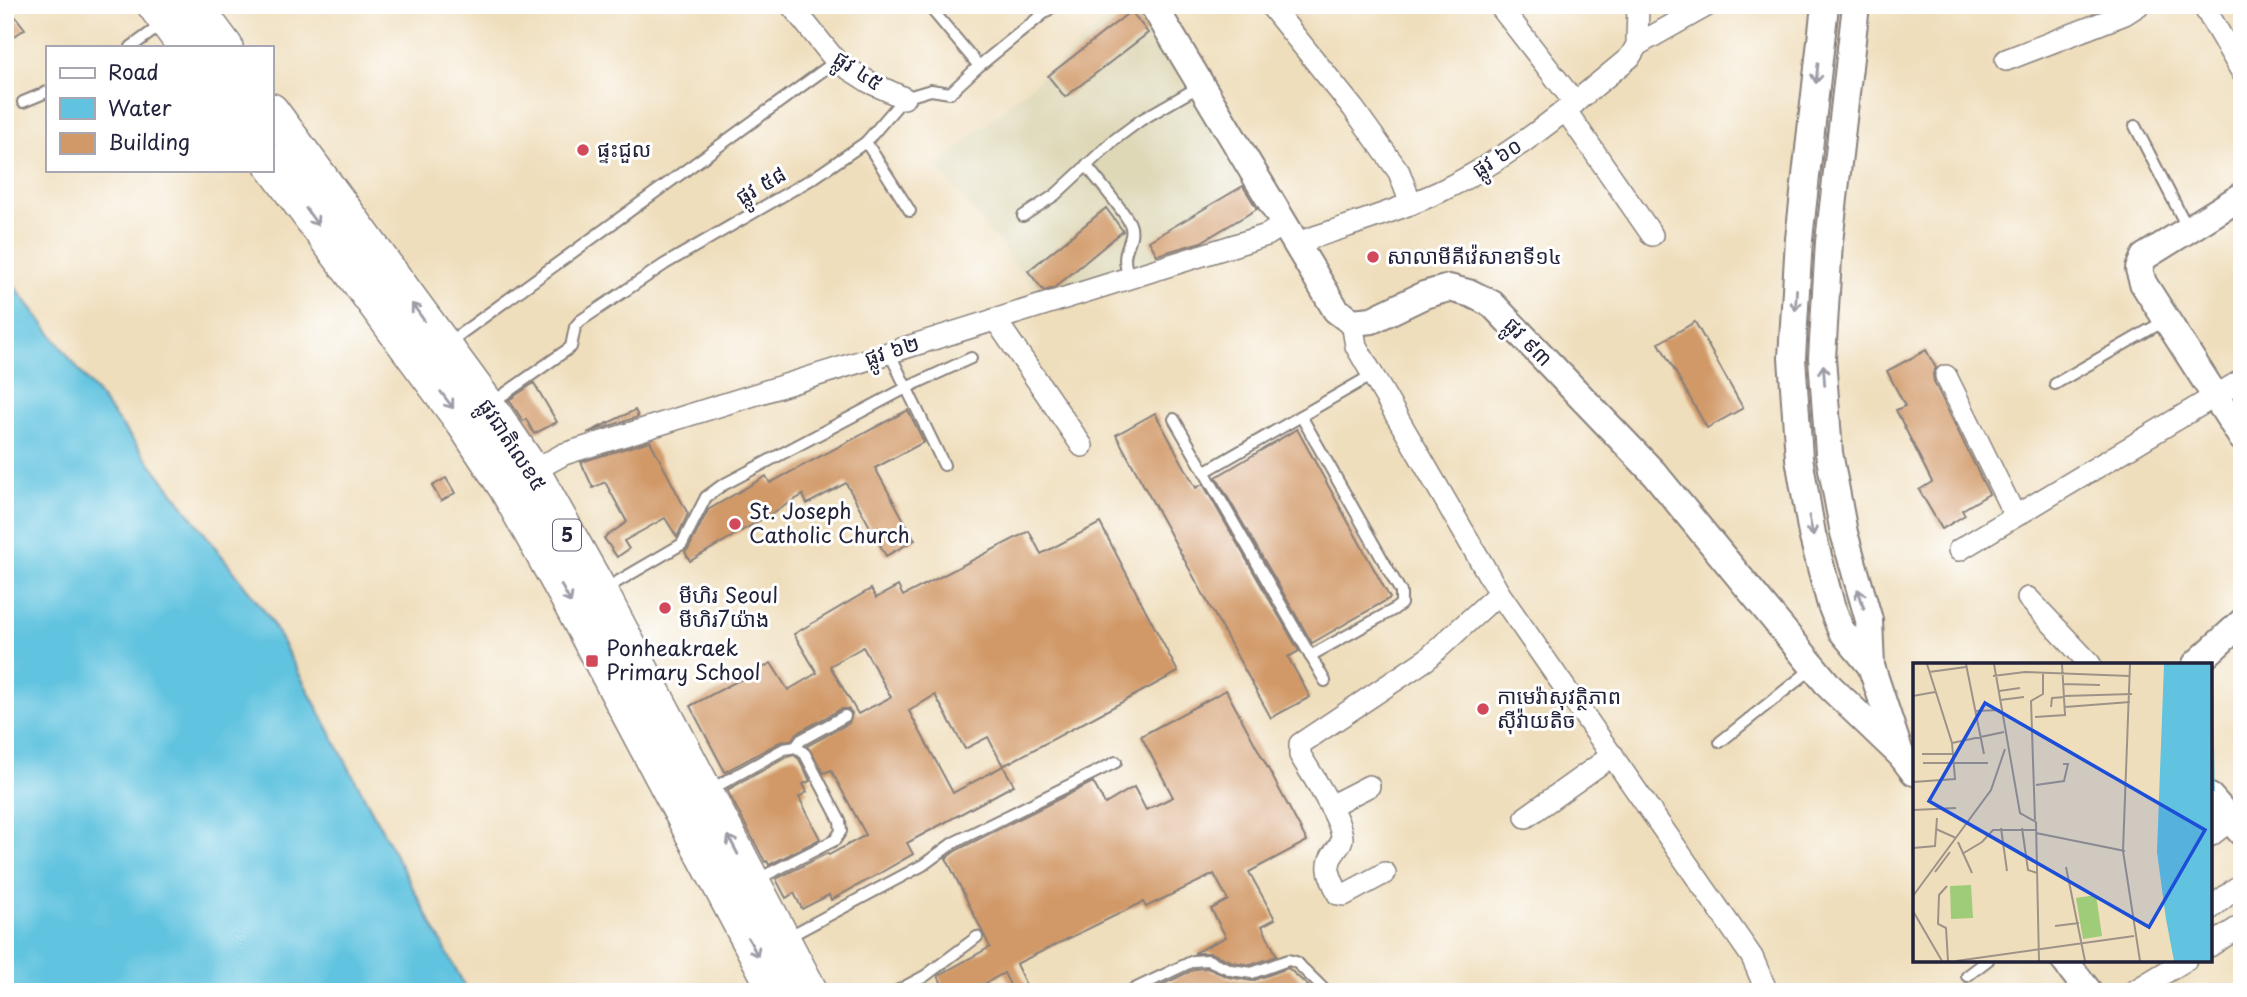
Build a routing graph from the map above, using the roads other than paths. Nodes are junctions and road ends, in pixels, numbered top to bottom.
1 (792, 5) edge
2 (928, 5) edge
3 (1153, 5) edge
4 (1270, 5) edge
5 (1499, 5) edge
6 (1637, 5) edge
7 (1708, 5) edge
8 (1825, 5) edge
9 (1856, 5) edge
10 (2139, 5) edge
11 (2203, 5) edge
12 (1046, 8) edge
13 (178, 17) edge
14 (1637, 45) junction
15 (133, 46) edge
16 (223, 46) edge
17 (2006, 60) dead end
18 (836, 61) junction
19 (979, 66) junction
20 (2242, 72) edge
21 (1201, 85) junction
22 (46, 92) edge
23 (904, 98) junction
24 (23, 102) dead end
25 (1570, 107) junction
26 (273, 114) edge
27 (2135, 126) dead end
28 (866, 142) junction
29 (273, 165) edge
30 (1086, 165) junction
31 (2242, 196) edge
32 (1412, 204) junction
33 (910, 211) dead end
34 (1023, 216) dead end
35 (2188, 229) junction
36 (1289, 234) junction
37 (1652, 235) dead end
38 (1130, 277) junction
39 (995, 319) junction
40 (2166, 320) junction
41 (1352, 322) junction
42 (889, 352) junction
43 (431, 354) junction
44 (971, 358) dead end
45 (1372, 375) junction
46 (1946, 376) dead end
47 (2242, 380) edge
48 (2055, 384) dead end
49 (906, 388) junction
50 (2213, 395) junction
51 (488, 406) junction
52 (1301, 416) junction
53 (1174, 419) dead end
54 (2242, 438) edge
55 (1082, 446) dead end
56 (944, 465) dead end
57 (1206, 471) junction
58 (519, 479) junction
59 (2015, 516) junction
60 (1959, 550) dead end
61 (600, 592) junction
62 (1499, 593) junction
63 (2028, 598) dead end
64 (2242, 622) edge
65 (1310, 656) junction
66 (2089, 663) edge
67 (2197, 663) edge
68 (1871, 666) junction
69 (1822, 677) junction
70 (1325, 681) dead end
71 (845, 716) dead end
72 (1720, 742) dead end
73 (796, 747) junction
74 (1613, 755) junction
75 (1116, 762) dead end
76 (1908, 764) edge
77 (1369, 786) dead end
78 (705, 793) junction
79 (2212, 801) edge
80 (1330, 807) junction
81 (1526, 817) dead end
82 (2228, 830) edge
83 (1385, 873) dead end
84 (2236, 888) dead end
85 (739, 889) junction
86 (2212, 907) edge
87 (2242, 925) edge
88 (977, 937) dead end
89 (782, 940) junction
90 (2212, 942) edge
91 (1985, 962) edge
92 (2066, 962) edge
93 (2183, 962) edge
94 (1967, 976) dead end
95 (777, 992) edge
96 (810, 992) edge
97 (895, 992) edge
98 (1128, 992) edge
99 (1327, 992) edge
100 (1767, 992) edge
101 (2089, 992) edge
102 (2133, 992) edge

1 - 18 street, ផ្លូវ ៤៥
2 - 19 lane
3 - 21 street
4 - 32 street
5 - 25 street
6 - 14 street
7 - 14 street, ផ្លូវ ៦០
8 -> 68 street
68 -> 9 street
10 - 17 street
11 - 20 street
12 - 19 lane
13 - 15 lane
13 - 16 highway
14 - 25 street, ផ្លូវ ៦០
18 - 23 street, ផ្លូវ ៤៥
18 - 43 lane
19 - 23 lane
21 - 30 lane
21 - 36 street
22 - 24 lane
23 - 28 lane, ផ្លូវ ៥៨
25 - 32 street, ផ្លូវ ៦០
25 - 37 street
43 -> 26 highway, ផ្លូវជាតិលេខ៥ / 5
27 - 35 lane
28 - 33 lane
28 - 51 lane, ផ្លូវ ៥៨
29 -> 43 highway, ផ្លូវជាតិលេខ៥ / 5
30 - 34 lane
30 - 38 lane
31 - 35 street
32 - 36 street, ផ្លូវ ៦០
35 - 40 street
36 - 38 street, ផ្លូវ ៦២
36 - 41 street
38 - 39 street, ផ្លូវ ៦២
39 - 42 street, ផ្លូវ ៦២
39 - 55 street
40 - 48 lane
40 - 50 street
41 - 45 street
41 - 69 street, ផ្លូវ ៩៣
42 - 49 lane
42 - 58 street, ផ្លូវ ៦២
43 - 51 highway, ផ្លូវជាតិលេខ៥ / 5
43 -> 58 highway, ផ្លូវជាតិលេខ៥ / 5
44 - 49 lane
45 - 52 lane
45 - 62 street
46 - 59 street
47 - 50 street
49 - 56 lane
49 - 61 lane
50 - 54 street
50 - 59 street
51 - 58 highway, ផ្លូវជាតិលេខ៥ / 5
52 - 57 lane
52 - 65 lane
53 - 57 lane
57 - 65 lane
58 - 61 highway, ផ្លូវជាតិលេខ៥ / 5
58 -> 85 highway, ផ្លូវជាតិលេខ៥ / 5
59 - 60 street
61 - 78 highway, ផ្លូវជាតិលេខ៥ / 5
62 - 74 street
62 - 80 street
63 - 66 street
64 - 67 street
65 - 70 lane
68 - 69 street
68 - 76 street
69 - 72 lane
69 - 76 street, ផ្លូវ ៩៣
71 - 73 lane
73 - 78 lane
73 - 85 lane
74 - 81 street
74 - 100 street
75 - 89 lane
77 - 80 street
85 -> 78 highway, ផ្លូវជាតិលេខ៥ / 5
79 - 82 street
80 - 83 street
84 - 86 street
85 - 89 highway, ផ្លូវជាតិលេខ៥ / 5
85 -> 95 highway, ផ្លូវជាតិលេខ៥ / 5
87 - 90 street
88 - 97 lane
89 - 96 highway, ផ្លូវជាតិលេខ៥ / 5
91 - 94 lane
92 - 101 street
93 - 102 street
98 - 99 lane

